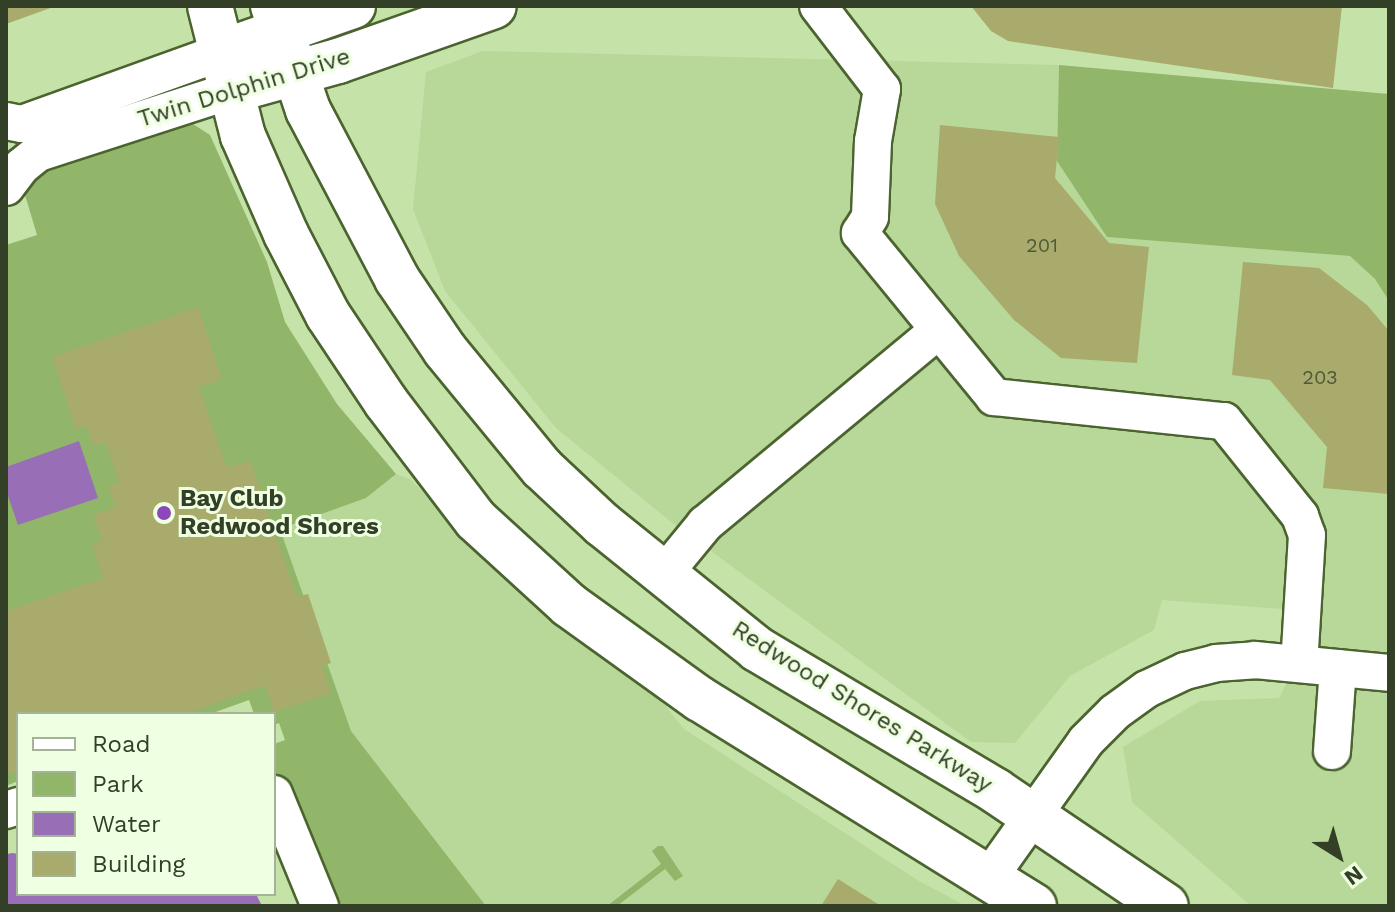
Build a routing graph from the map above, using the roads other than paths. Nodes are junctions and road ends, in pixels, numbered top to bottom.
1 (210, 6) edge
2 (353, 6) edge
3 (494, 6) edge
4 (818, 6) edge
5 (277, 18) edge
6 (225, 72) junction
7 (294, 74) junction
8 (6, 121) edge
9 (6, 187) edge
10 (939, 330) junction
11 (664, 574) junction
12 (1299, 664) junction
13 (1338, 668) junction
14 (1389, 673) edge
15 (1332, 751) dead end
16 (276, 799) edge
17 (1032, 815) junction
18 (988, 879) junction
19 (320, 906) edge
20 (1034, 906) edge
21 (1166, 906) edge

1 - 6 main road
2 - 5 main road, Twin Dolphin Drive
3 - 7 main road, Twin Dolphin Drive
4 - 10 street
5 - 6 main road, Twin Dolphin Drive
5 - 7 main road, Redwood Shores Parkway
6 - 7 main road, Twin Dolphin Drive
6 - 8 street, Twin Dolphin Drive
6 - 9 street, Twin Dolphin Drive
6 - 18 main road
7 - 11 main road, Redwood Shores Parkway
10 - 11 street
10 - 12 street
11 - 17 main road, Redwood Shores Parkway
12 - 13 street
12 - 17 street
13 - 14 street
13 - 15 street
16 - 19 street
17 - 18 street
17 - 21 main road, Redwood Shores Parkway
18 - 20 main road

